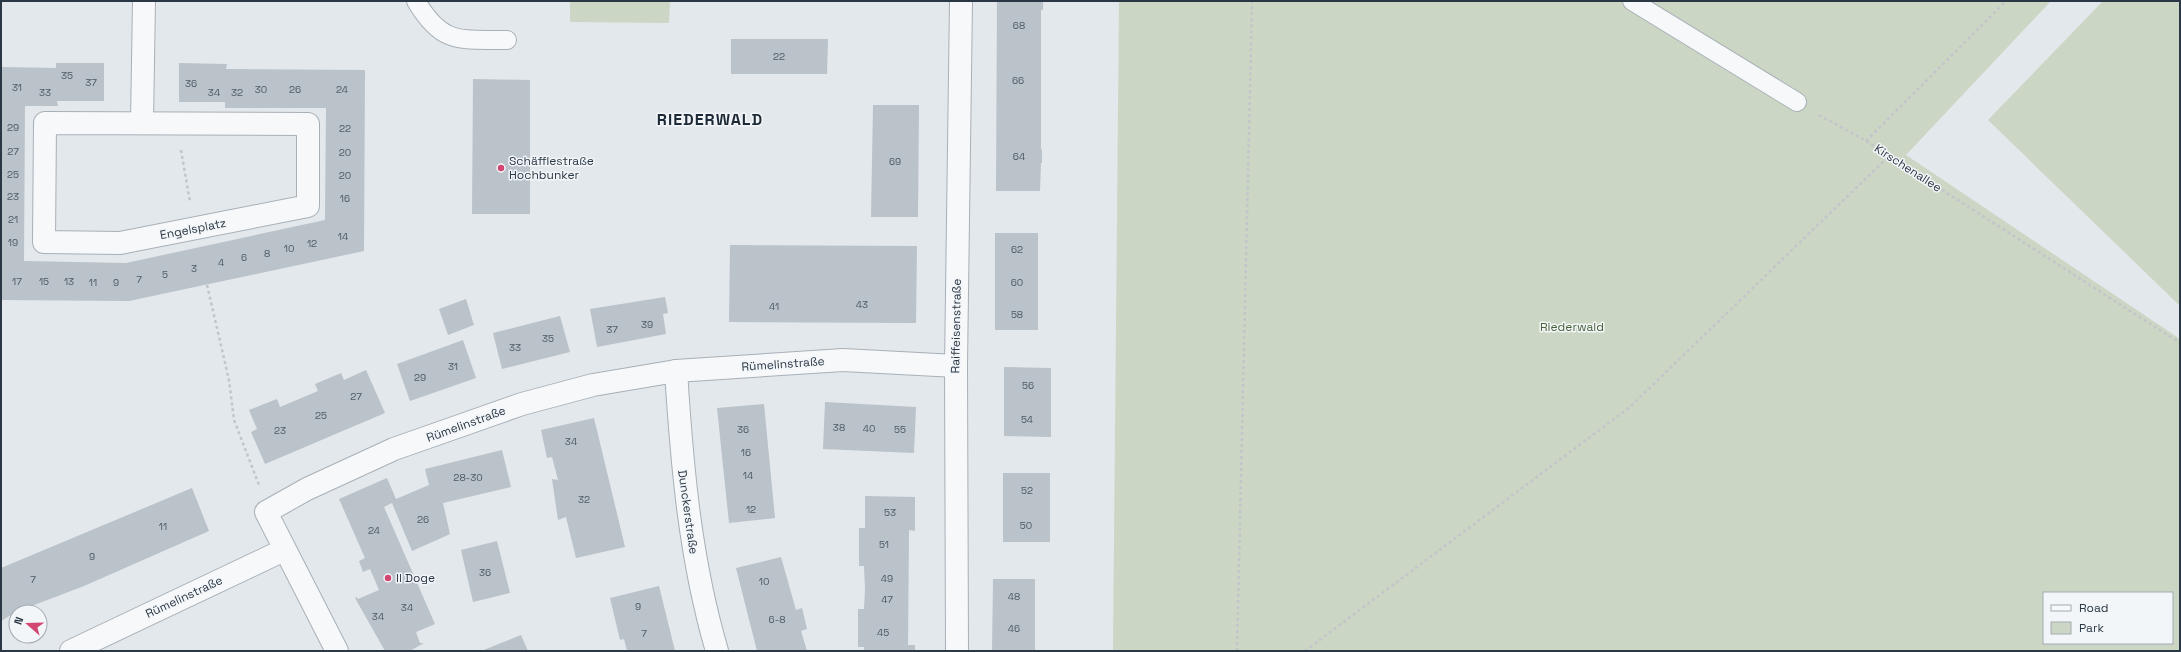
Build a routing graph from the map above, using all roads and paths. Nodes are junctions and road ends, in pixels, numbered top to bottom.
1 (144, 1) edge
2 (416, 1) edge
3 (960, 1) edge
4 (1252, 1) edge
5 (1632, 1) edge
6 (2006, 1) edge
7 (507, 40) dead end
8 (1797, 102) joint
9 (142, 123) junction
10 (1866, 141) junction
11 (181, 153) dead end
12 (1890, 156) junction
13 (190, 203) dead end
14 (207, 285) dead end
15 (2180, 343) edge
16 (956, 366) junction
17 (676, 371) junction
18 (266, 512) junction
19 (284, 550) junction
20 (335, 650) edge
21 (71, 651) edge
22 (717, 651) edge
23 (957, 651) edge
24 (1237, 651) edge
25 (1305, 651) edge

1 - 9 street
2 - 7 lane
3 - 16 street, Raiffeisenstraße
4 - 24 path
5 - 8 lane
6 - 10 path
8 - 10 path, Kirschenallee
9 - 9 street, Engelsplatz
10 - 12 path, Kirschenallee
11 - 13 path
12 - 15 path, Kirschenallee
12 - 25 path
14 - 18 path
16 - 17 street, Rümelinstraße
16 - 23 street, Raiffeisenstraße
17 - 18 street, Rümelinstraße
17 - 22 street, Dunckerstraße
18 - 19 street
19 - 20 street
19 - 21 street, Rümelinstraße

